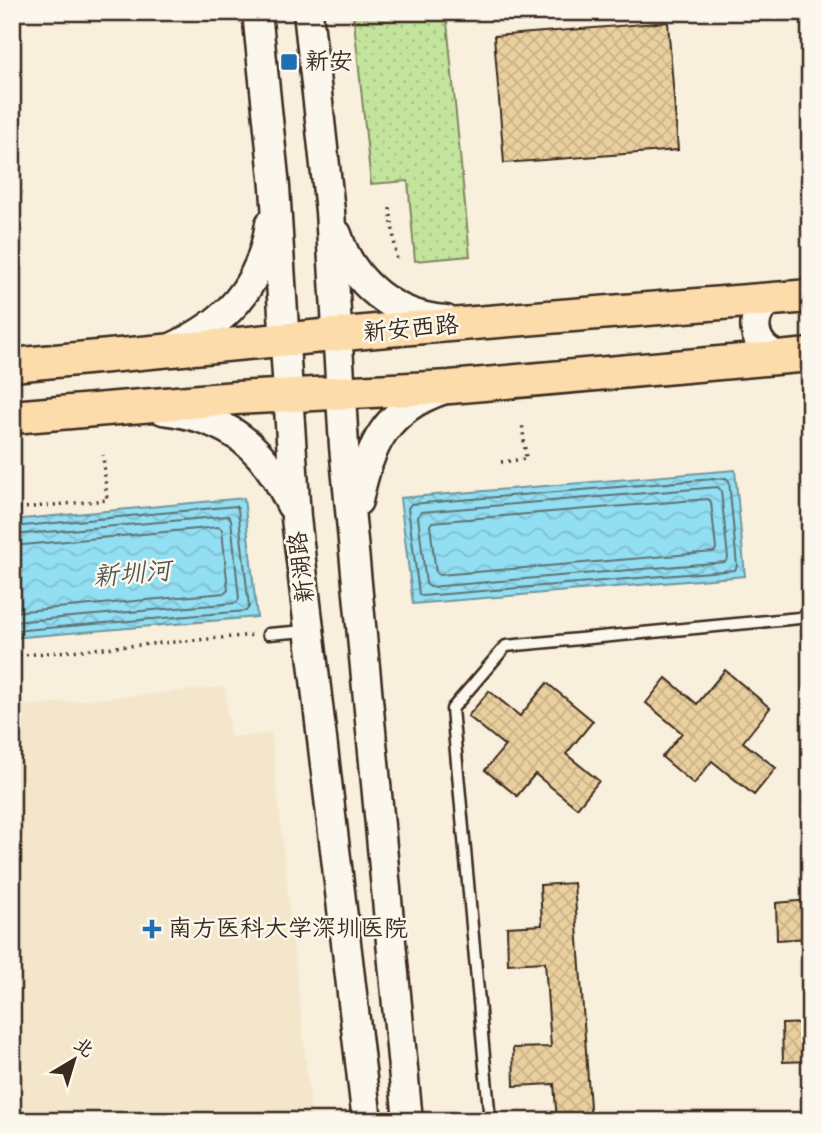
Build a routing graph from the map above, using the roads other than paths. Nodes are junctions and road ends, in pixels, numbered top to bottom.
1 (257, 12) edge
2 (308, 12) edge
3 (275, 187) junction
4 (330, 211) junction
5 (810, 296) edge
6 (776, 299) junction
7 (487, 322) junction
8 (339, 335) junction
9 (286, 340) junction
10 (167, 350) junction
11 (797, 356) edge
12 (12, 365) edge
13 (450, 387) junction
14 (342, 393) junction
15 (289, 395) junction
16 (139, 407) junction
17 (12, 417) edge
18 (296, 517) junction
19 (353, 524) junction
20 (810, 617) edge
21 (310, 631) junction
22 (268, 634) road end
23 (367, 1121) edge
24 (408, 1121) edge
25 (491, 1121) edge

1 - 3 main road, 新湖路
2 - 4 main road
3 - 9 main road, 新湖路
3 - 10 main road
4 - 7 main road
4 - 8 main road
5 - 6 main road, 新安西路
6 - 7 main road, 新安西路
6 - 11 main road
7 - 8 main road, 新安西路
8 - 9 main road, 新安西路
8 - 14 main road
9 - 10 main road, 新安西路
9 - 15 main road, 新湖路
10 - 12 main road, 新安西路
11 - 13 main road
13 - 14 main road
13 - 19 main road
14 - 15 main road
14 - 19 main road
15 - 16 main road
15 - 18 main road, 新湖路
16 - 17 main road
16 - 18 main road
18 - 21 main road, 新湖路
19 - 24 main road
20 - 25 lane
21 - 22 lane
21 - 23 main road, 新湖路

